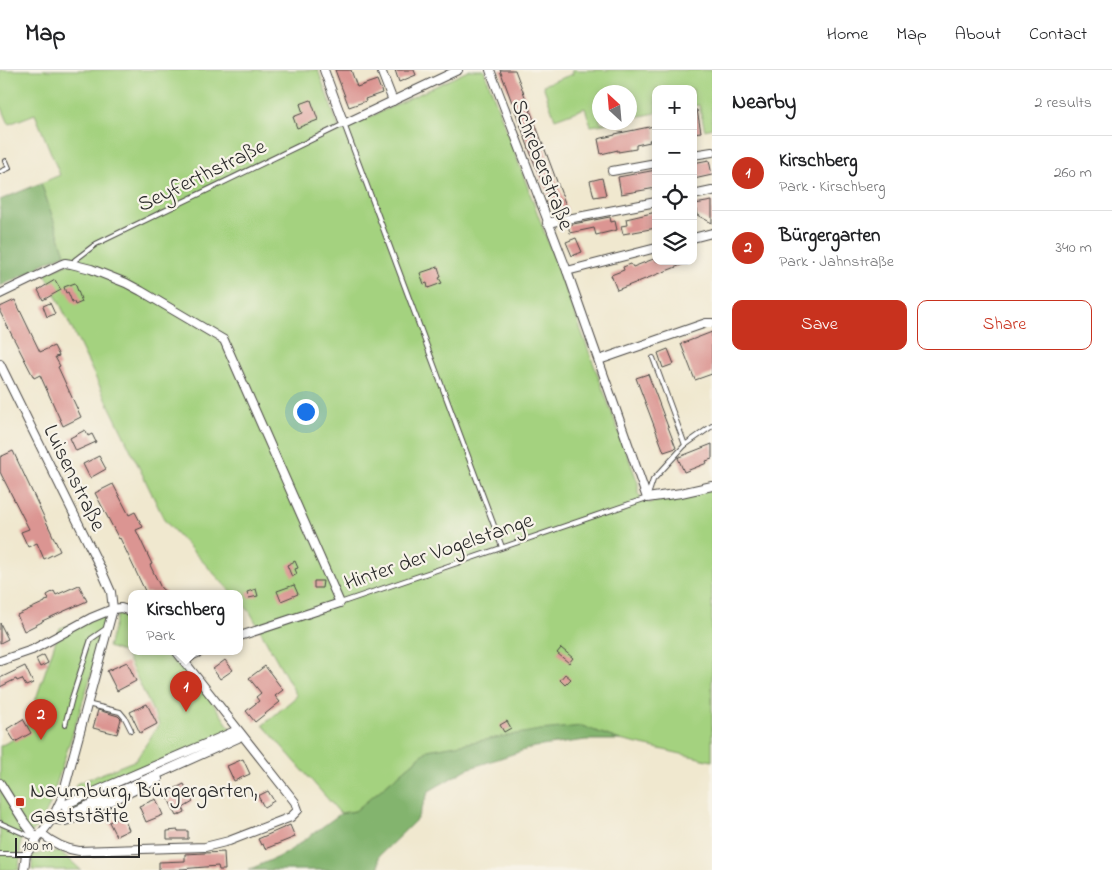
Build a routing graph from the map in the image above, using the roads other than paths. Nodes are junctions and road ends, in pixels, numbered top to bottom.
1 (324, 70) edge
2 (381, 70) edge
3 (458, 70) edge
4 (490, 70) edge
5 (393, 101) junction
6 (344, 124) junction
7 (712, 152) edge
8 (697, 154) edge
9 (6, 161) dead end
10 (652, 164) edge
11 (612, 171) dead end
12 (0, 172) edge
13 (712, 191) edge
14 (697, 194) edge
15 (652, 203) edge
16 (548, 223) junction
17 (712, 233) edge
18 (697, 237) edge
19 (652, 249) edge
20 (73, 262) junction
21 (567, 271) junction
22 (0, 294) edge
23 (712, 323) edge
24 (653, 358) dead end
25 (599, 360) junction
26 (0, 364) edge
27 (712, 426) edge
28 (685, 445) junction
29 (712, 486) edge
30 (647, 498) junction
31 (502, 546) junction
32 (340, 603) junction
33 (113, 609) junction
34 (128, 610) edge
35 (107, 628) junction
36 (243, 635) edge
37 (180, 655) edge
38 (193, 655) edge
39 (0, 661) edge
40 (185, 661) junction
41 (87, 704) junction
42 (65, 725) dead end
43 (132, 730) dead end
44 (237, 735) joint
45 (245, 738) junction
46 (0, 783) edge
47 (52, 819) junction
48 (0, 823) edge
49 (39, 837) junction
50 (0, 854) edge
51 (26, 854) junction
52 (24, 870) edge

1 - 6 street
2 - 5 street
3 - 5 street, Seyferthstraße
4 - 16 street, Schreberstraße
5 - 6 street, Seyferthstraße
6 - 20 lane, Seyferthstraße
6 - 31 lane
7 - 8 street
9 - 12 lane
10 - 11 street
13 - 14 street
15 - 16 street
16 - 21 street, Schreberstraße
17 - 18 street
19 - 21 street
20 - 22 street, Seyferthstraße
20 - 32 street
21 - 25 street, Schreberstraße
23 - 25 street
24 - 28 lane
25 - 30 street, Schreberstraße
26 - 33 street, Luisenstraße
27 - 28 lane
28 - 30 lane
29 - 30 street
30 - 31 lane, Hinter der Vogelstange
31 - 32 lane, Hinter der Vogelstange
32 - 36 street, Hinter der Vogelstange
33 - 34 street
33 - 35 street
33 - 39 street
35 - 41 street
35 - 42 lane
37 - 40 street
38 - 40 street
40 - 45 street
41 - 43 lane
41 - 47 street
44 - 44 street
45 - 47 street
45 - 49 street
46 - 49 street
47 - 49 street
48 - 49 lane
49 - 51 street
50 - 51 lane
51 - 52 street

